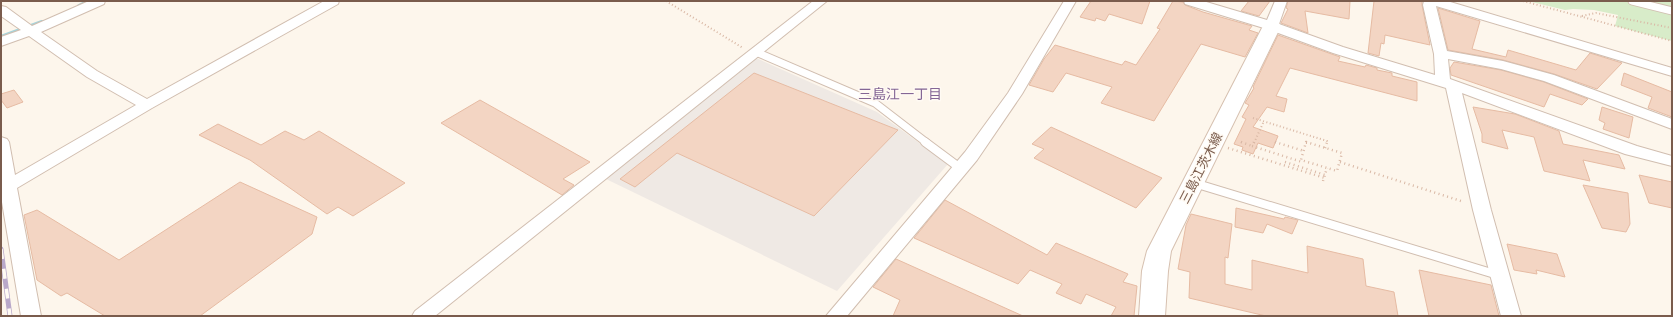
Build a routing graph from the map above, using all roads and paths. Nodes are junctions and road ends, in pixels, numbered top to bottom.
1 (99, 1) edge
2 (333, 1) edge
3 (666, 1) edge
4 (821, 1) edge
5 (1070, 1) edge
6 (1190, 1) edge
7 (1281, 1) edge
8 (1432, 1) edge
9 (1523, 1) edge
10 (1632, 1) edge
11 (1, 10) edge
12 (1672, 12) edge
13 (1581, 16) junction
14 (1272, 26) junction
15 (1672, 28) edge
16 (30, 31) junction
17 (1672, 41) edge
18 (1, 42) edge
19 (756, 52) junction
20 (1441, 54) junction
21 (1672, 72) edge
22 (1448, 84) junction
23 (147, 105) junction
24 (1253, 118) dead end
25 (1264, 121) junction
26 (1672, 124) edge
27 (1, 142) edge
28 (1241, 142) dead end
29 (1275, 142) dead end
30 (1212, 146) junction
31 (1252, 146) junction
32 (1325, 148) junction
33 (1304, 151) junction
34 (1672, 161) edge
35 (1285, 162) dead end
36 (1306, 162) junction
37 (1340, 162) junction
38 (960, 168) junction
39 (1327, 168) junction
40 (1324, 178) junction
41 (1193, 183) junction
42 (5, 188) edge
43 (1482, 210) junction
44 (1501, 276) junction
45 (31, 316) edge
46 (422, 316) edge
47 (836, 316) edge
48 (1152, 316) edge
49 (1511, 316) edge

1 - 16 street
2 - 23 street
3 - 19 path
4 - 19 street
5 - 38 street
6 - 14 street
7 - 14 street
8 - 20 street
8 - 21 street
9 - 13 path
10 - 12 lane
11 - 16 street
13 - 15 path
13 - 17 path
14 - 22 street
14 - 30 main road, 三島江茨木線
16 - 18 street
16 - 23 street
19 - 38 lane
19 - 46 street
20 - 22 street
20 - 26 street
22 - 34 street
22 - 43 street
23 - 42 street
24 - 25 path
25 - 31 path
25 - 32 path
27 - 42 street
28 - 31 path
29 - 33 path
30 - 40 path
30 - 41 main road, 三島江茨木線
31 - 36 path
32 - 33 path
32 - 37 path
33 - 36 path
35 - 40 path
36 - 39 path
37 - 39 path
37 - 43 path
38 - 47 street
39 - 40 path
41 - 44 lane
41 - 48 main road, 三島江茨木線
42 - 45 street
43 - 44 street
44 - 49 street

